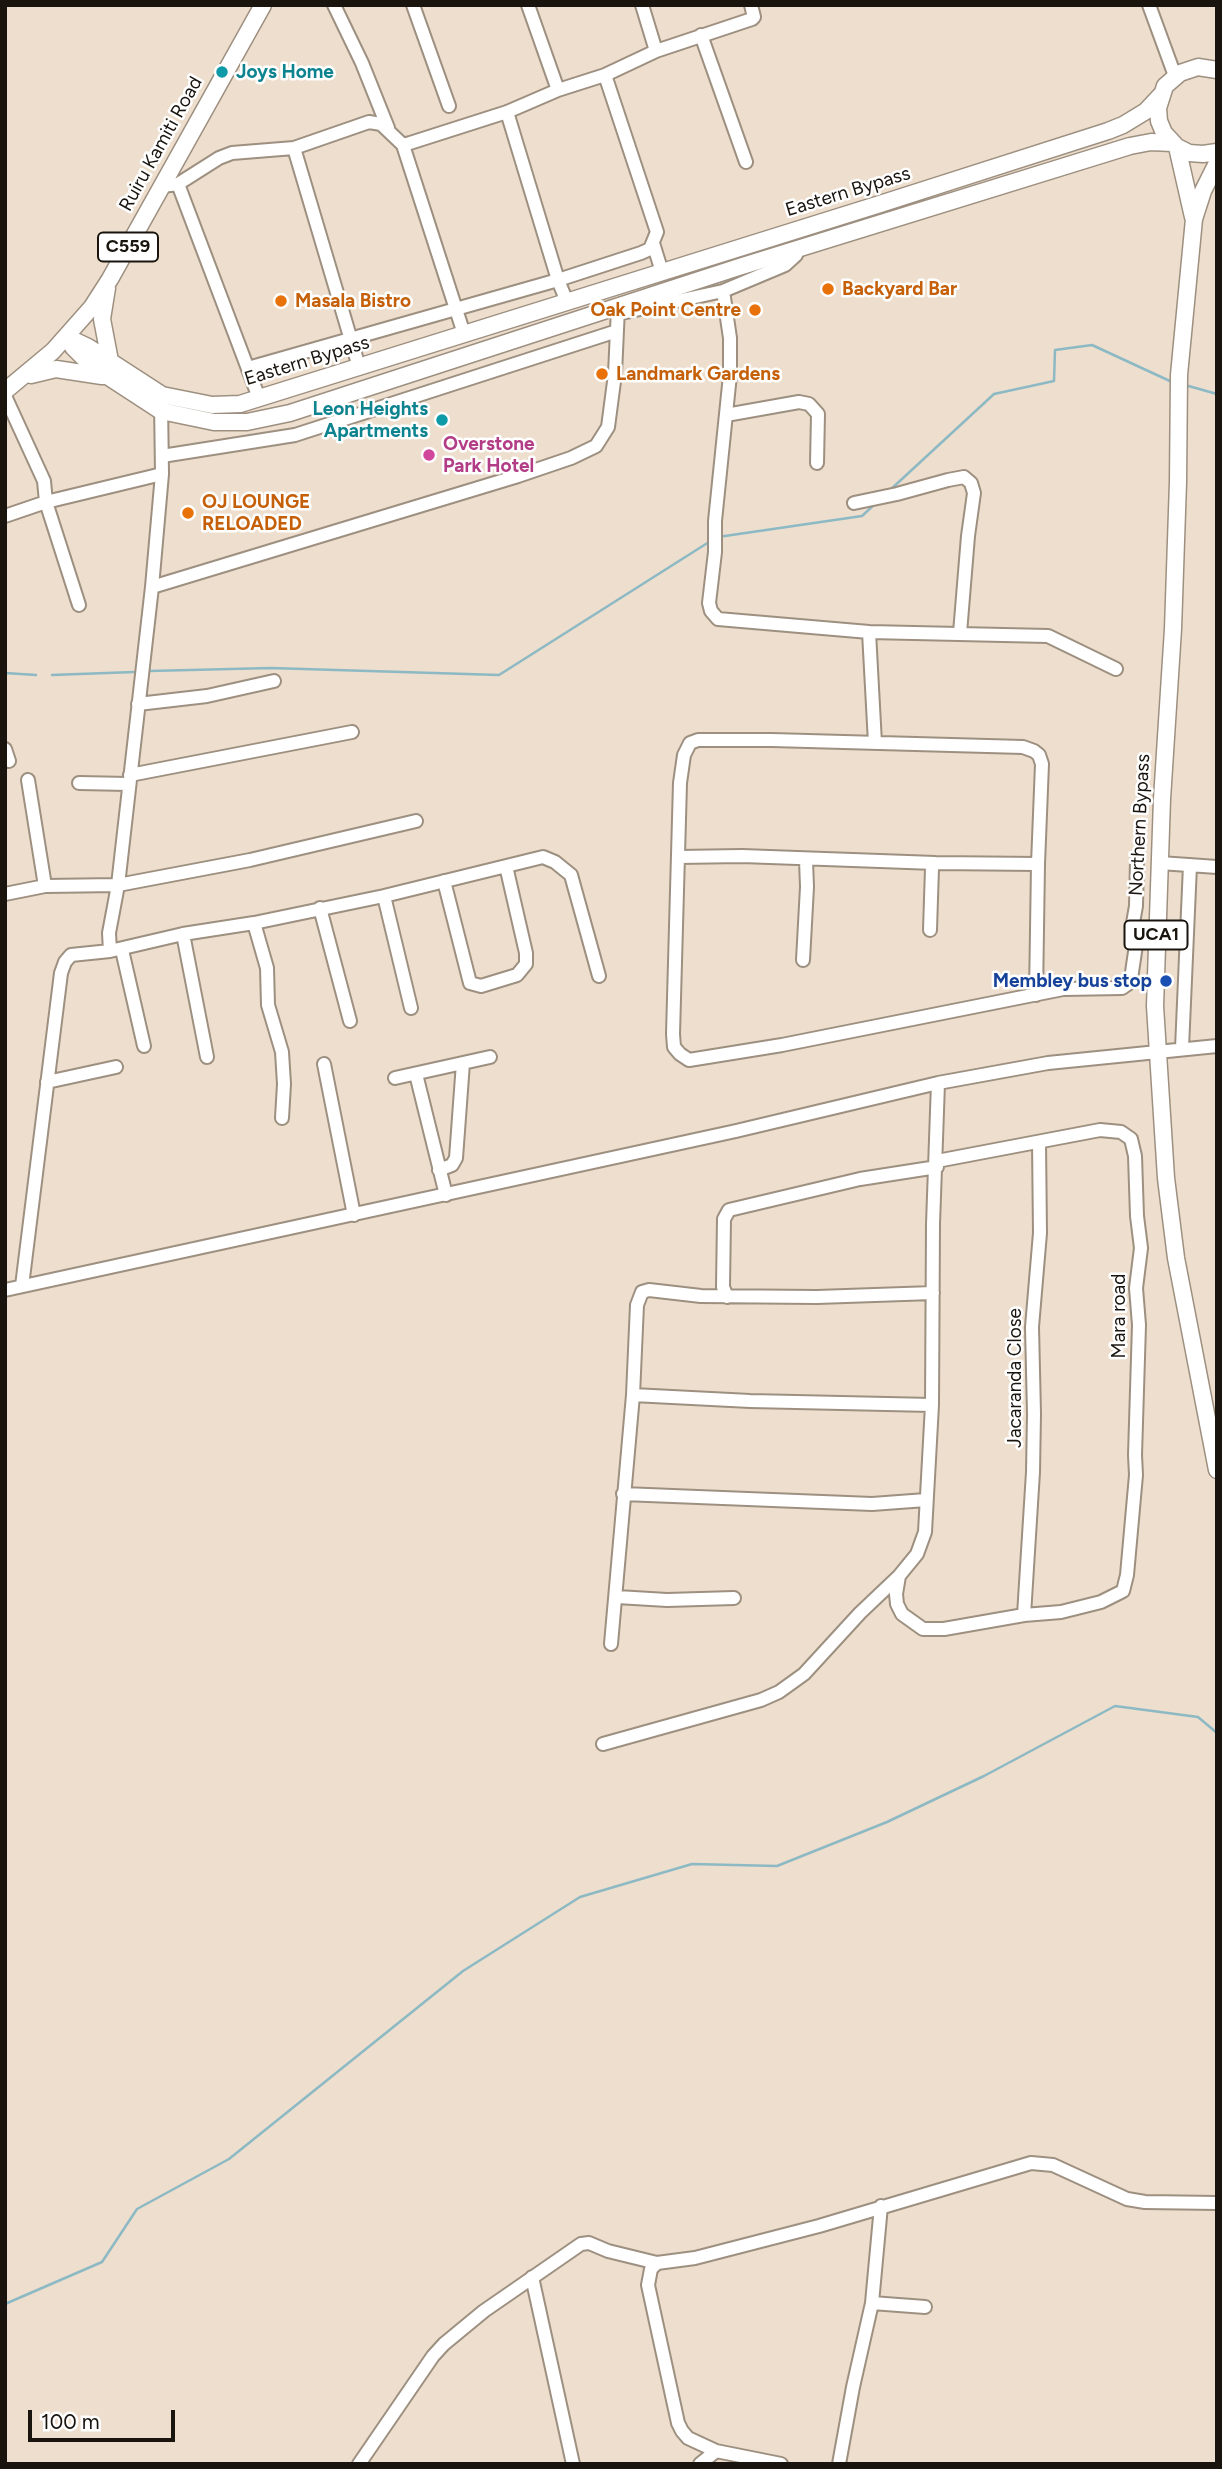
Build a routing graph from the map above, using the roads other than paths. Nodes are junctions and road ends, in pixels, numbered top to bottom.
1 (263, 5) edge
2 (334, 5) edge
3 (413, 5) edge
4 (528, 5) edge
5 (642, 5) edge
6 (751, 5) edge
7 (1149, 5) edge
8 (701, 34) junction
9 (656, 51) junction
10 (1217, 70) edge
11 (605, 75) junction
12 (1175, 76) junction
13 (558, 90) junction
14 (1161, 95) junction
15 (449, 106) dead end
16 (507, 113) junction
17 (388, 129) junction
18 (403, 145) junction
19 (1174, 145) junction
20 (294, 148) junction
21 (1217, 152) edge
22 (746, 162) dead end
23 (1217, 163) edge
24 (170, 185) junction
25 (1194, 219) junction
26 (653, 243) junction
27 (798, 248) junction
28 (662, 272) junction
29 (110, 279) junction
30 (558, 280) junction
31 (723, 291) junction
32 (566, 302) junction
33 (482, 303) junction
34 (617, 310) junction
35 (455, 311) junction
36 (489, 326) junction
37 (617, 331) junction
38 (464, 334) junction
39 (67, 337) junction
40 (351, 339) junction
41 (477, 353) junction
42 (359, 367) junction
43 (248, 368) junction
44 (108, 369) junction
45 (482, 374) junction
46 (23, 378) junction
47 (5, 394) edge
48 (162, 395) junction
49 (259, 398) junction
50 (161, 411) junction
51 (290, 413) junction
52 (726, 415) junction
53 (295, 435) junction
54 (162, 456) junction
55 (817, 463) dead end
56 (162, 474) junction
57 (46, 502) junction
58 (854, 503) dead end
59 (5, 516) edge
60 (152, 587) junction
61 (79, 605) dead end
62 (869, 632) junction
63 (960, 633) junction
64 (1116, 669) dead end
65 (274, 681) dead end
66 (138, 704) junction
67 (352, 732) dead end
68 (875, 743) junction
69 (28, 780) dead end
70 (129, 780) junction
71 (79, 783) dead end
72 (416, 821) dead end
73 (677, 857) junction
74 (806, 860) junction
75 (1137, 860) dead end
76 (935, 863) junction
77 (1160, 863) junction
78 (1038, 864) junction
79 (1191, 865) junction
80 (506, 866) junction
81 (1217, 867) edge
82 (444, 881) junction
83 (118, 885) junction
84 (45, 886) junction
85 (5, 894) edge
86 (384, 896) junction
87 (320, 908) junction
88 (254, 923) junction
89 (930, 930) dead end
90 (1156, 933) junction
91 (183, 934) junction
92 (1140, 940) junction
93 (116, 951) junction
94 (803, 960) dead end
95 (598, 976) dead end
96 (1036, 995) junction
97 (411, 1008) dead end
98 (350, 1021) dead end
99 (144, 1046) dead end
100 (1217, 1046) edge
101 (1182, 1048) junction
102 (1157, 1050) junction
103 (207, 1057) dead end
104 (490, 1057) dead end
105 (463, 1063) junction
106 (324, 1064) dead end
107 (116, 1067) dead end
108 (416, 1074) junction
109 (395, 1078) dead end
110 (47, 1082) junction
111 (938, 1083) junction
112 (282, 1118) dead end
113 (1039, 1142) junction
114 (937, 1164) junction
115 (439, 1170) junction
116 (446, 1195) junction
117 (354, 1214) junction
118 (22, 1286) junction
119 (5, 1290) edge
120 (933, 1293) junction
121 (727, 1297) junction
122 (633, 1395) junction
123 (932, 1405) junction
124 (1217, 1470) edge
125 (623, 1494) junction
126 (926, 1500) junction
127 (899, 1576) junction
128 (617, 1597) junction
129 (734, 1598) dead end
130 (1024, 1615) junction
131 (611, 1644) dead end
132 (603, 1744) dead end
133 (1217, 2203) edge
134 (881, 2206) junction
135 (657, 2263) junction
136 (532, 2277) junction
137 (872, 2303) junction
138 (925, 2307) dead end
139 (716, 2451) junction
140 (359, 2464) edge
141 (573, 2464) edge
142 (700, 2464) edge
143 (781, 2464) edge
144 (839, 2464) edge

1 - 24 main road, Ruiru Kamiti Road / C559
2 - 17 street
3 - 15 street
4 - 13 street
5 - 9 street
6 - 8 street
7 - 12 street
8 - 9 street
8 - 22 street
9 - 11 street
10 - 12 main road
11 - 13 street
11 - 26 street
12 - 14 main road, Eastern Bypass
13 - 16 street
14 - 19 main road
14 - 28 main road, Eastern Bypass
16 - 18 street
16 - 30 street
17 - 18 street
17 - 20 street
18 - 35 street
19 - 21 main road, Eastern Bypass
19 - 25 main road, UCA1
19 - 27 main road, Eastern Bypass
20 - 24 street
20 - 40 street
23 - 25 main road, UCA1
24 - 29 main road, Ruiru Kamiti Road / C559
24 - 43 street
25 - 77 main road, Northern Bypass / UCA1
26 - 28 street
26 - 30 street
27 - 31 street
27 - 34 main road, Eastern Bypass
28 - 32 main road, Eastern Bypass
29 - 39 main road, Ruiru Kamiti Road / C559
29 - 44 main road
30 - 32 street
30 - 33 street
31 - 34 street
31 - 52 street
32 - 36 main road, Eastern Bypass
33 - 35 street
33 - 36 street
34 - 37 street
34 - 41 main road, Eastern Bypass
35 - 38 street
35 - 40 street
36 - 38 main road, Eastern Bypass
37 - 45 street
37 - 60 street
38 - 42 main road, Eastern Bypass
39 - 44 main road, Eastern Bypass
39 - 46 main road, Ruiru Kamiti Road / C559
40 - 42 street
40 - 43 street
41 - 45 street
41 - 51 main road, Eastern Bypass
42 - 49 main road, Eastern Bypass
43 - 49 street
44 - 46 main road
44 - 48 main road, Eastern Bypass
44 - 50 main road, Eastern Bypass
45 - 53 street
46 - 47 main road, Ruiru Kamiti Road / C559
47 - 57 street
48 - 49 main road, Eastern Bypass
48 - 50 street
50 - 51 main road, Eastern Bypass
50 - 54 street
51 - 53 street
52 - 55 street
52 - 62 street
53 - 54 street
54 - 56 street
56 - 57 street
56 - 60 street
57 - 59 street
57 - 61 street
58 - 63 street
60 - 66 street
62 - 63 street
62 - 68 street
63 - 64 street
65 - 66 street
66 - 70 street
67 - 70 street
68 - 73 street
68 - 78 street
69 - 84 street
70 - 71 street
70 - 83 street
72 - 83 street
73 - 74 street
73 - 96 street
74 - 76 street
74 - 94 street
75 - 92 street
76 - 78 street
76 - 89 street
77 - 79 street
77 - 90 main road, Northern Bypass / UCA1
78 - 96 street
79 - 81 street
79 - 101 street
80 - 82 street
80 - 82 street
80 - 95 street
82 - 86 street
83 - 84 street
83 - 93 street
84 - 85 street
86 - 87 street
86 - 97 street
87 - 88 street
87 - 98 street
88 - 91 street
88 - 112 street
90 - 92 street
90 - 102 main road, Northern Bypass / UCA1
91 - 93 street
91 - 103 street
92 - 96 street
93 - 99 street
93 - 110 street
100 - 101 street
101 - 102 street
102 - 111 street
102 - 124 main road, Northern Bypass / UCA1
104 - 105 street
105 - 108 street
105 - 115 street
106 - 117 street
107 - 110 street
108 - 109 street
108 - 115 street
110 - 118 street
111 - 114 street
111 - 116 street
113 - 114 street, Mara road
113 - 130 street, Jacaranda Close
113 - 130 street, Mara road
114 - 120 street
114 - 121 street, Mara road
115 - 116 street
116 - 117 street
117 - 118 street
118 - 119 street
120 - 121 street
120 - 123 street
121 - 122 street
122 - 123 street
122 - 125 street
123 - 126 street
125 - 126 street
125 - 128 street
126 - 127 street
127 - 130 street
127 - 132 street
128 - 129 street
128 - 131 street
133 - 134 street
134 - 135 street
134 - 137 street
135 - 136 street
135 - 139 street
136 - 140 street
136 - 141 street
137 - 138 street
137 - 144 street
139 - 142 street
139 - 143 street

